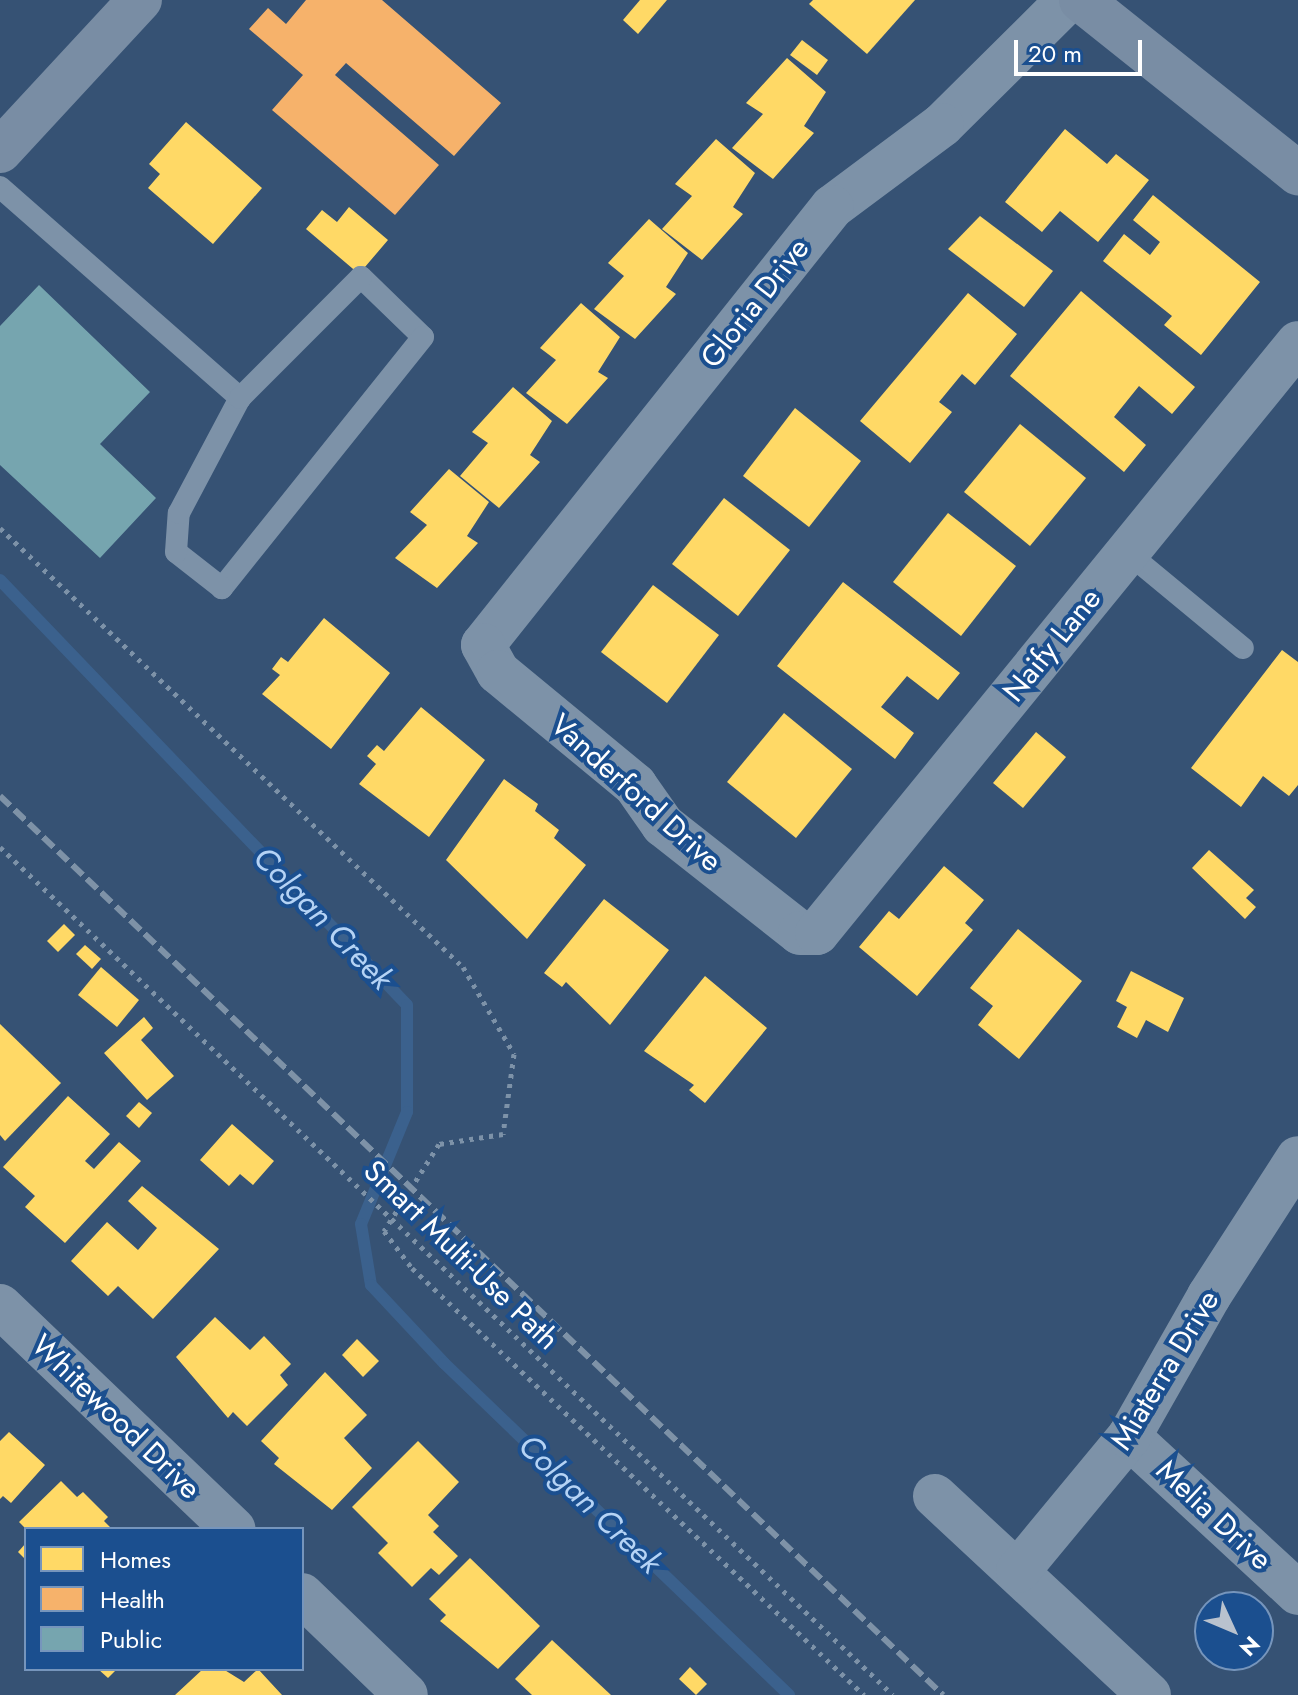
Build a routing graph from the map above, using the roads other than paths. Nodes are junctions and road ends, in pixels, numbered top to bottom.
1 (140, 0) edge
2 (1068, 0) edge
3 (1081, 0) edge
4 (0, 151) edge
5 (1298, 173) edge
6 (0, 187) edge
7 (1298, 343) edge
8 (240, 398) junction
9 (1128, 553) junction
10 (483, 645) joint
11 (1243, 648) dead end
12 (800, 933) joint
13 (1298, 1158) edge
14 (0, 1306) edge
15 (1129, 1437) junction
16 (935, 1496) dead end
17 (231, 1527) edge
18 (1018, 1571) junction
19 (1298, 1593) edge
20 (304, 1597) edge
21 (406, 1695) edge
22 (1149, 1695) edge

1 - 4 main road
2 - 10 street, Gloria Drive
3 - 5 main road
6 - 8 lane
7 - 9 street, Naify Lane
8 - 8 lane
9 - 11 lane
9 - 12 street, Naify Lane
10 - 12 street, Vanderford Drive
13 - 15 street, Miaterra Drive
14 - 17 street, Whitewood Drive
15 - 18 street, Miaterra Drive
15 - 19 street, Melia Drive
16 - 18 street
18 - 22 street
20 - 21 street

